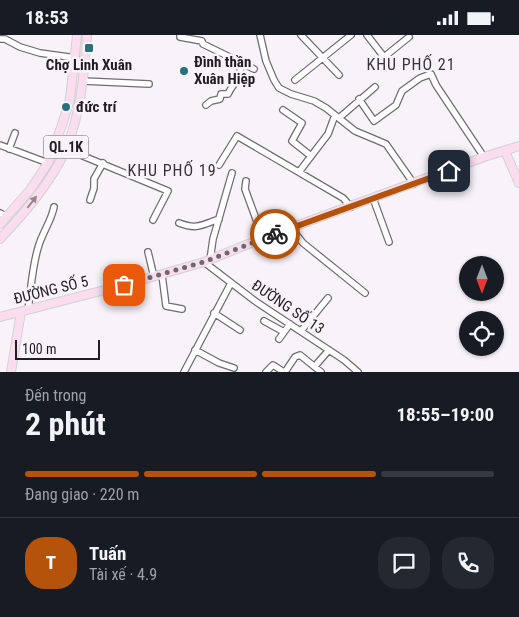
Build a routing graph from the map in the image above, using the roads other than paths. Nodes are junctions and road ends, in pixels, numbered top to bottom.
1 (77, 35) edge
2 (86, 35) edge
3 (180, 35) edge
4 (260, 35) edge
5 (301, 35) edge
6 (351, 35) edge
7 (367, 35) edge
8 (409, 37) dead end
9 (4, 38) edge
10 (323, 56) junction
11 (76, 58) junction
12 (238, 62) junction
13 (254, 69) dead end
14 (340, 75) dead end
15 (295, 80) dead end
16 (83, 81) junction
17 (149, 84) dead end
18 (375, 87) dead end
19 (359, 99) junction
20 (206, 105) dead end
21 (283, 110) dead end
22 (337, 117) junction
23 (15, 133) dead end
24 (0, 145) edge
25 (519, 146) edge
26 (10, 149) junction
27 (66, 149) junction
28 (505, 151) junction
29 (310, 157) junction
30 (484, 157) junction
31 (48, 163) junction
32 (103, 163) junction
33 (219, 165) dead end
34 (299, 172) junction
35 (232, 173) dead end
36 (246, 181) dead end
37 (519, 183) edge
38 (414, 184) junction
39 (373, 198) junction
40 (90, 200) dead end
41 (54, 207) dead end
42 (350, 207) junction
43 (3, 215) edge
44 (219, 219) junction
45 (153, 220) dead end
46 (179, 223) dead end
47 (0, 225) edge
48 (291, 228) junction
49 (264, 238) junction
50 (0, 239) edge
51 (389, 242) dead end
52 (148, 252) dead end
53 (207, 261) junction
54 (158, 276) junction
55 (231, 283) junction
56 (365, 293) dead end
57 (328, 298) dead end
58 (182, 309) dead end
59 (24, 311) junction
60 (214, 313) junction
61 (0, 317) edge
62 (264, 321) dead end
63 (290, 324) junction
64 (240, 330) dead end
65 (301, 331) junction
66 (284, 332) junction
67 (279, 339) dead end
68 (195, 350) junction
69 (329, 350) junction
70 (315, 367) junction
71 (234, 368) dead end
72 (356, 371) edge
73 (11, 372) edge
74 (184, 372) edge
75 (266, 372) edge
76 (285, 372) edge
77 (321, 372) edge

1 - 11 main road, QL.1K
2 - 16 main road, QL.1K
3 - 12 street
4 - 22 street
5 - 10 street
6 - 10 street
7 - 8 street
9 - 11 street
10 - 14 street
10 - 15 street
11 - 31 main road, QL.1K
12 - 13 street
12 - 20 street
16 - 17 street
16 - 27 main road, QL.1K
18 - 19 street
19 - 22 street
19 - 30 street
21 - 29 street
22 - 29 street
22 - 38 street
23 - 26 street
24 - 26 street
25 - 28 main road, ĐƯỜNG SỐ 5
26 - 31 street
27 - 32 street
50 -> 27 main road, QL.1K
28 - 30 main road, ĐƯỜNG SỐ 5
28 - 37 main road
29 - 34 street
30 - 38 main road, ĐƯỜNG SỐ 5
31 - 43 main road, QL.1K
32 - 40 street
32 - 45 street
33 - 34 street
34 - 42 street
35 - 44 street
36 - 49 street
38 - 39 main road, ĐƯỜNG SỐ 5
39 - 42 main road, ĐƯỜNG SỐ 5
39 - 51 street
41 - 59 street
42 - 48 main road, ĐƯỜNG SỐ 5
43 - 47 main road, QL.1K
44 - 46 street
44 - 53 street
48 - 49 main road, ĐƯỜNG SỐ 5
48 - 56 street
49 - 53 main road, ĐƯỜNG SỐ 5
52 - 54 street
53 - 54 main road, ĐƯỜNG SỐ 5
53 - 55 street, ĐƯỜNG SỐ 13
54 - 58 street
54 - 59 main road, ĐƯỜNG SỐ 5
55 - 60 street
55 - 63 street, ĐƯỜNG SỐ 13
57 - 65 street
59 - 61 main road, ĐƯỜNG SỐ 5
59 - 73 main road
60 - 64 street
60 - 68 street
62 - 66 street
63 - 65 street, ĐƯỜNG SỐ 13
63 - 66 street
65 - 69 street, ĐƯỜNG SỐ 13
66 - 67 street
68 - 71 street
68 - 74 street
69 - 70 street
69 - 72 street, ĐƯỜNG SỐ 13
70 - 76 street
70 - 77 street
75 - 76 street

